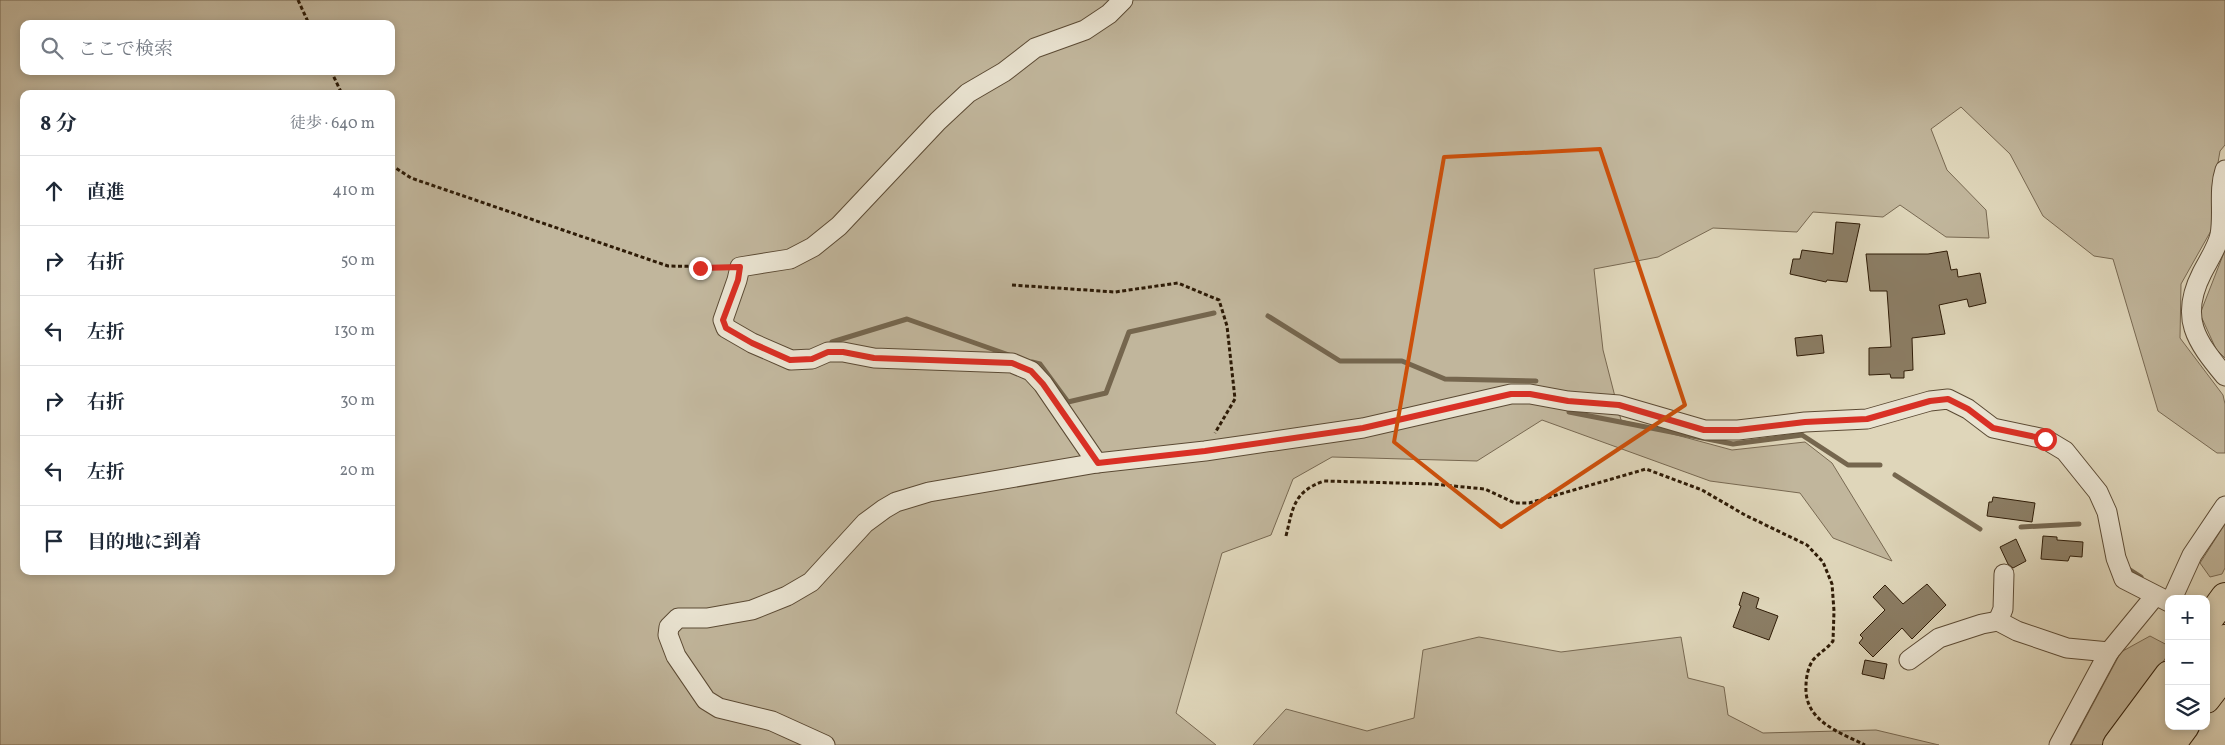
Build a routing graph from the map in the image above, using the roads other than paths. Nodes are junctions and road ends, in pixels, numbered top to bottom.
1 (1123, 0) edge
2 (2225, 170) edge
3 (2225, 376) edge
4 (1098, 463) junction
5 (2225, 506) edge
6 (2004, 574) dead end
7 (2167, 595) edge
8 (2225, 598) edge
9 (2165, 599) edge
10 (2210, 618) edge
11 (1998, 621) junction
12 (2225, 639) edge
13 (2109, 652) junction
14 (2210, 657) edge
15 (1909, 660) dead end
16 (2225, 674) edge
17 (2165, 680) edge
18 (2210, 694) edge
19 (2165, 714) edge
20 (2182, 730) edge
21 (825, 745) edge
22 (2059, 745) edge
23 (2117, 745) edge
24 (2140, 745) edge
25 (2171, 745) edge

1 - 4 street
2 - 3 street
4 - 9 street
4 - 21 street
5 - 7 street
6 - 11 street
8 - 10 highway
9 - 13 street
11 - 13 street
11 - 15 street
12 - 14 highway
13 - 22 street
16 - 18 highway
17 - 23 highway
19 - 24 highway
20 - 25 highway

